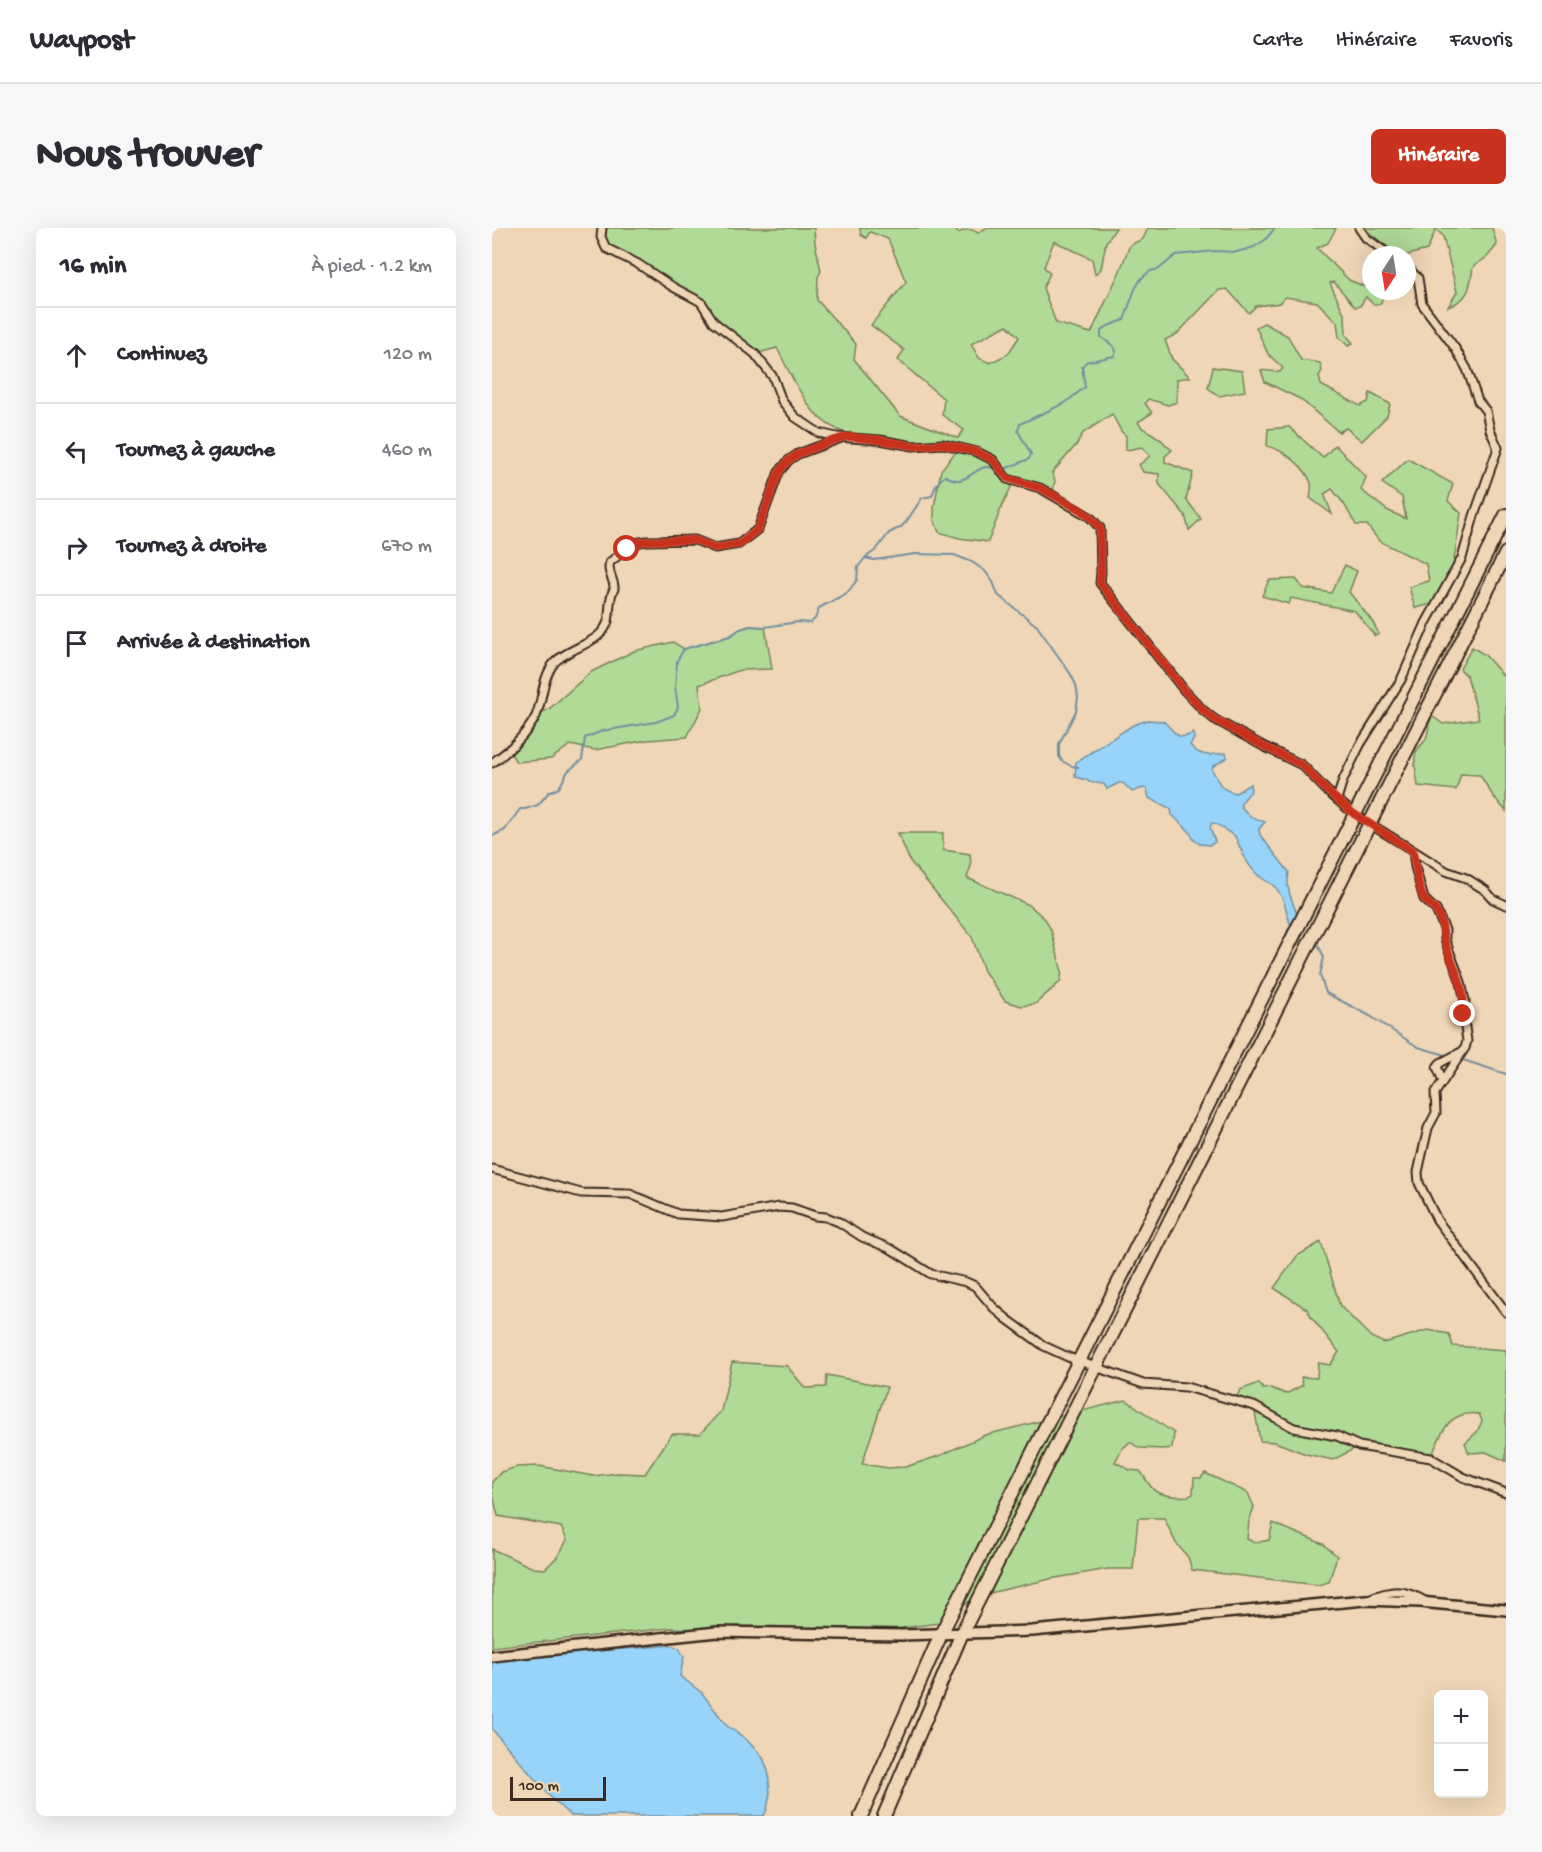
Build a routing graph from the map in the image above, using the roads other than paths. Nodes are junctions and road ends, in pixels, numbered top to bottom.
1 (602, 228) edge
2 (1359, 228) edge
3 (1377, 246) edge
4 (1416, 276) edge
5 (845, 437) junction
6 (1506, 515) edge
7 (1506, 553) edge
8 (492, 764) edge
9 (1336, 799) junction
10 (1354, 814) junction
11 (1370, 824) junction
12 (1413, 851) junction
13 (1506, 905) edge
14 (1463, 1051) junction
15 (1443, 1081) junction
16 (492, 1169) edge
17 (1506, 1312) edge
18 (1079, 1361) junction
19 (1095, 1367) junction
20 (1506, 1493) edge
21 (1506, 1610) edge
22 (962, 1632) junction
23 (941, 1634) junction
24 (492, 1656) edge
25 (861, 1816) edge
26 (884, 1816) edge

1 - 5 street
2 - 3 street
4 - 9 street
5 - 8 street
5 - 9 street
6 - 10 highway
7 - 11 highway
9 - 10 street
10 - 11 street
10 - 18 highway
11 - 12 street
11 - 19 highway
12 - 13 street
12 - 14 street
14 - 15 street
14 - 15 street
15 - 17 street
16 - 18 street
18 - 19 street
18 - 23 highway
19 - 20 street
19 - 22 highway
21 - 22 street
22 - 23 street
22 - 26 highway
23 - 24 street
23 - 25 highway

